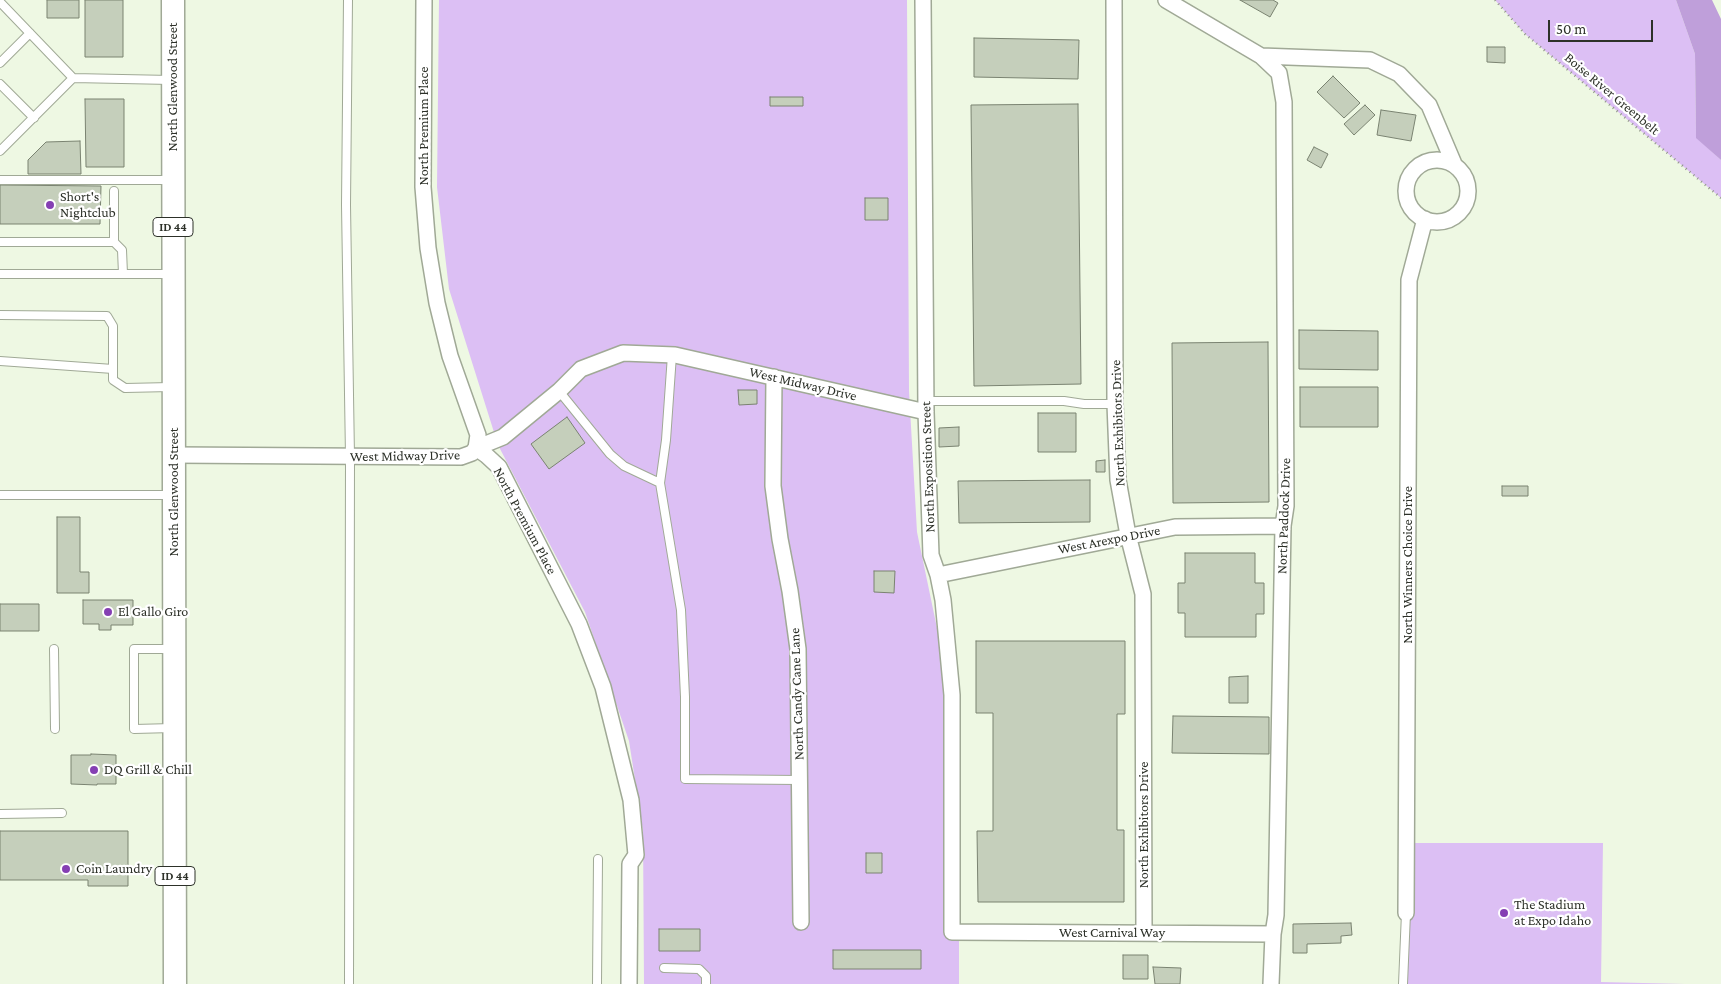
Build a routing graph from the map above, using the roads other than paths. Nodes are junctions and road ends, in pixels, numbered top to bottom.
1 (172, 0) edge
2 (348, 0) edge
3 (424, 0) edge
4 (924, 0) edge
5 (1114, 0) edge
6 (1166, 0) edge
7 (0, 2) edge
8 (30, 33) junction
9 (1261, 56) junction
10 (0, 63) edge
11 (73, 78) junction
12 (173, 80) junction
13 (0, 84) edge
14 (34, 118) junction
15 (0, 152) edge
16 (1454, 164) junction
17 (0, 180) edge
18 (173, 180) junction
19 (114, 191) dead end
20 (1425, 220) junction
21 (0, 242) edge
22 (114, 242) junction
23 (0, 274) edge
24 (123, 274) junction
25 (173, 274) junction
26 (0, 314) edge
27 (672, 355) junction
28 (0, 361) edge
29 (113, 368) junction
30 (774, 377) junction
31 (174, 387) junction
32 (559, 391) junction
33 (1116, 404) junction
34 (926, 406) junction
35 (476, 448) junction
36 (174, 455) junction
37 (350, 457) junction
38 (660, 483) junction
39 (0, 495) edge
40 (174, 495) junction
41 (1283, 526) junction
42 (1128, 535) junction
43 (938, 575) junction
44 (54, 649) dead end
45 (174, 649) junction
46 (55, 728) dead end
47 (175, 728) junction
48 (800, 780) junction
49 (62, 813) dead end
50 (0, 814) edge
51 (598, 859) dead end
52 (1406, 913) joint
53 (802, 922) dead end
54 (952, 932) joint
55 (1144, 933) junction
56 (1273, 934) junction
57 (664, 968) dead end
58 (175, 984) edge
59 (349, 984) edge
60 (597, 984) edge
61 (629, 984) edge
62 (706, 984) edge
63 (1272, 984) edge
64 (1403, 984) edge

1 - 12 main road, North Glenwood Street / ID 44
2 - 37 lane
3 - 35 street, North Premium Place
4 - 34 street, North Exposition Street
5 - 33 street, North Exhibitors Drive
6 - 9 street
7 - 8 lane
8 - 10 lane
8 - 11 lane
9 - 16 street
9 - 41 street, North Paddock Drive
11 - 12 lane
11 - 14 lane
12 - 18 main road, North Glenwood Street / ID 44
13 - 14 lane
14 - 15 lane
16 - 20 street
16 - 20 street
17 - 18 lane
18 - 25 main road, North Glenwood Street / ID 44
19 - 22 lane
20 - 52 street, North Winners Choice Drive
21 - 22 lane
22 - 24 lane
23 - 24 lane
24 - 25 lane
25 - 31 main road, North Glenwood Street / ID 44
26 - 29 lane
27 - 30 street, West Midway Drive
27 - 32 street, West Midway Drive
27 - 38 lane
28 - 29 lane
29 - 31 lane
30 - 34 street, West Midway Drive
30 - 48 street, North Candy Cane Lane
31 - 36 main road, North Glenwood Street / ID 44
32 - 35 street, West Midway Drive
32 - 38 lane
33 - 34 lane
33 - 42 street, North Exhibitors Drive
34 - 43 street, North Exposition Street
35 - 37 street, West Midway Drive
35 - 61 street, North Premium Place
36 - 37 street, West Midway Drive
36 - 40 main road, North Glenwood Street / ID 44
37 - 59 lane
38 - 48 lane
39 - 40 lane
40 - 45 main road, North Glenwood Street / ID 44
41 - 42 street, West Arexpo Drive
41 - 56 street, North Paddock Drive
42 - 43 street, West Arexpo Drive
42 - 55 street, North Exhibitors Drive
43 - 54 street, North Exposition Street
44 - 46 lane
45 - 47 main road, North Glenwood Street / ID 44
45 - 47 lane
47 - 58 main road, North Glenwood Street / ID 44
48 - 53 street, North Candy Cane Lane
49 - 50 lane
51 - 60 lane
52 - 64 lane
54 - 55 street, West Carnival Way
55 - 56 street, West Carnival Way
56 - 63 street, North Paddock Drive
57 - 62 lane

